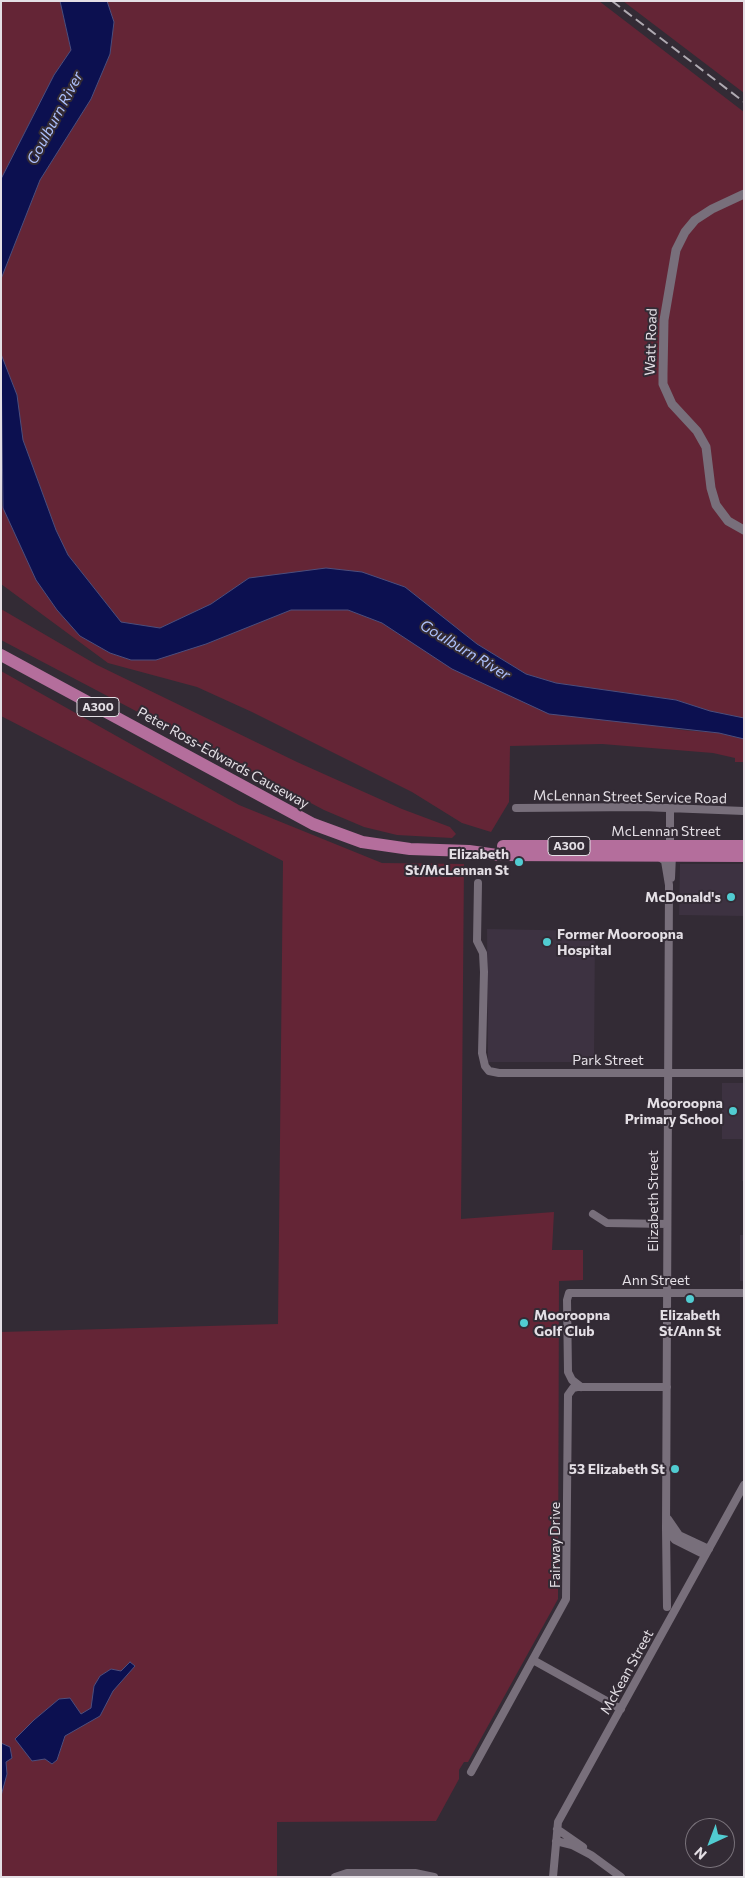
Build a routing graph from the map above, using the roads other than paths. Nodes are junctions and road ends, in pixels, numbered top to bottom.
1 (744, 194) edge
2 (744, 530) edge
3 (1, 655) edge
4 (516, 808) dead end
5 (670, 809) junction
6 (744, 811) edge
7 (744, 846) edge
8 (671, 850) junction
9 (442, 851) joint
10 (469, 851) junction
11 (656, 855) junction
12 (744, 856) edge
13 (478, 883) dead end
14 (669, 885) junction
15 (668, 1073) junction
16 (744, 1073) edge
17 (593, 1214) dead end
18 (667, 1224) junction
19 (668, 1292) junction
20 (744, 1293) edge
21 (578, 1387) junction
22 (668, 1387) junction
23 (744, 1485) edge
24 (667, 1517) junction
25 (707, 1552) junction
26 (667, 1607) dead end
27 (533, 1660) junction
28 (621, 1709) junction
29 (471, 1772) dead end
30 (557, 1829) junction
31 (556, 1841) junction
32 (591, 1856) junction
33 (335, 1877) edge
34 (434, 1877) edge
35 (553, 1877) edge
36 (621, 1877) edge

1 - 2 street, Watt Road
3 - 9 highway, Peter Ross-Edwards Causeway / A300
4 - 5 street, McLennan Street Service Road
5 - 6 street, McLennan Street Service Road
5 - 8 street, Elizabeth Street
7 - 8 highway, McLennan Street / A300
8 - 10 highway, McLennan Street / A300
8 - 11 highway, McLennan Street / A300
8 - 12 highway, McLennan Street / A300
8 - 14 street, Elizabeth Street
9 - 10 highway, McLennan Street / A300
10 - 11 highway, McLennan Street / A300
11 - 14 street, Elizabeth Street
13 - 15 street, Park Street
14 - 15 street, Elizabeth Street
15 - 16 street, Park Street
15 - 18 street, Elizabeth Street
17 - 18 street
18 - 19 street, Elizabeth Street
19 - 20 street, Ann Street
19 - 21 street, Ann Street
19 - 22 street, Elizabeth Street
21 - 22 street
21 - 27 street, Fairway Drive
22 - 24 street, Elizabeth Street
23 - 25 street, McKean Street
24 - 25 street, Elizabeth Street
24 - 26 street, Elizabeth Street
25 - 28 street, McKean Street
27 - 28 street
27 - 29 street, Fairway Drive
28 - 30 street, McKean Street
30 - 31 street, McKean Street
30 - 32 street
31 - 32 street
31 - 35 street, McKean Street
32 - 36 street
33 - 34 street

